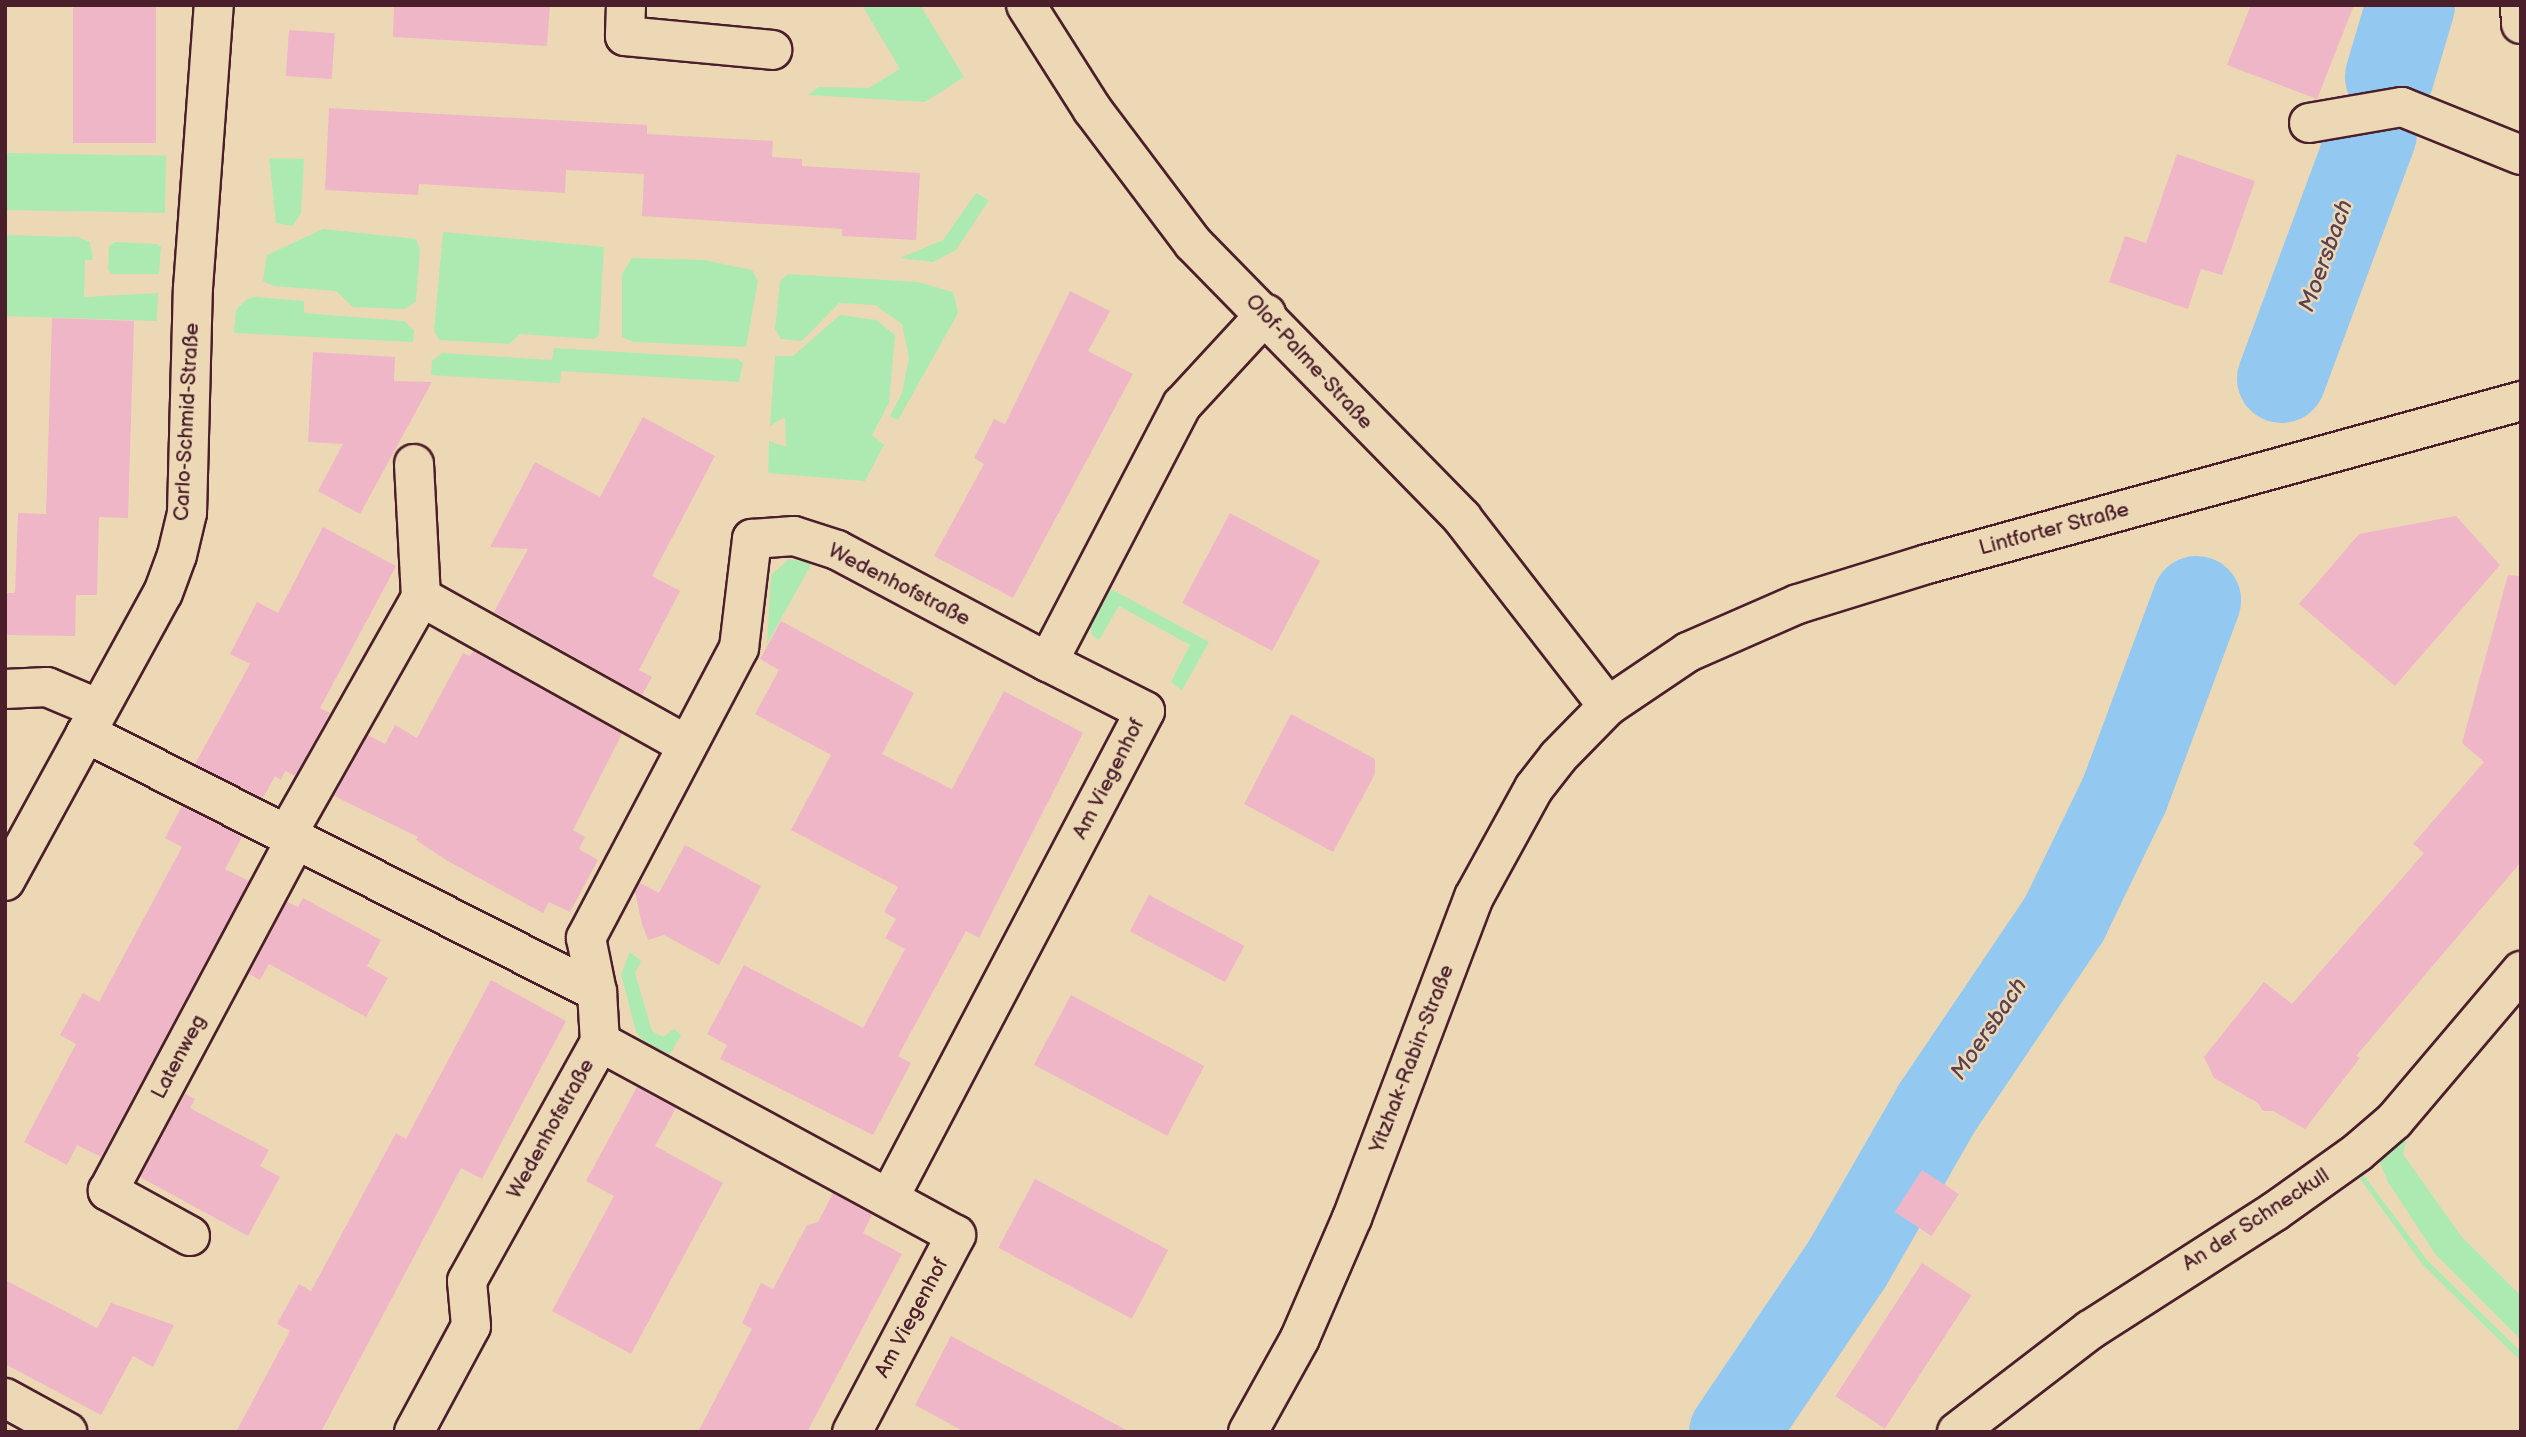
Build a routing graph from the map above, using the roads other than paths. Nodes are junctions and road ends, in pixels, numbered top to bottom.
1 (214, 5) edge
2 (626, 5) edge
3 (1026, 5) edge
4 (2520, 5) edge
5 (2521, 24) edge
6 (772, 50) dead end
7 (2309, 123) dead end
8 (2521, 155) edge
9 (1266, 314) junction
10 (2521, 401) edge
11 (414, 464) dead end
12 (421, 597) junction
13 (1048, 662) junction
14 (5, 689) edge
15 (1608, 706) junction
16 (92, 721) junction
17 (687, 745) junction
18 (291, 839) junction
19 (5, 881) edge
20 (2521, 971) edge
21 (597, 992) junction
22 (600, 1042) junction
23 (889, 1198) junction
24 (190, 1236) dead end
25 (5, 1398) edge
26 (67, 1432) edge
27 (414, 1432) edge
28 (852, 1432) edge
29 (1248, 1432) edge
30 (1957, 1432) edge

1 - 16 street, Carlo-Schmid-Straße
2 - 6 street
3 - 9 street, Olof-Palme-Straße
4 - 5 street
7 - 8 street
9 - 13 street
9 - 15 street, Olof-Palme-Straße
10 - 15 street, Lintforter Straße
11 - 12 street
12 - 17 street
12 - 18 street
13 - 17 street, Wedenhofstraße
13 - 23 street, Am Viegenhof
14 - 16 street
15 - 29 street, Yitzhak-Rabin-Straße
16 - 18 street
16 - 19 street, Carlo-Schmid-Straße
17 - 21 street, Wedenhofstraße
18 - 21 street
18 - 24 street, Latenweg
20 - 30 street, An der Schneckull
21 - 22 street, Wedenhofstraße
22 - 23 street, Am Viegenhof
22 - 27 street, Wedenhofstraße
23 - 28 street, Am Viegenhof
25 - 26 street

